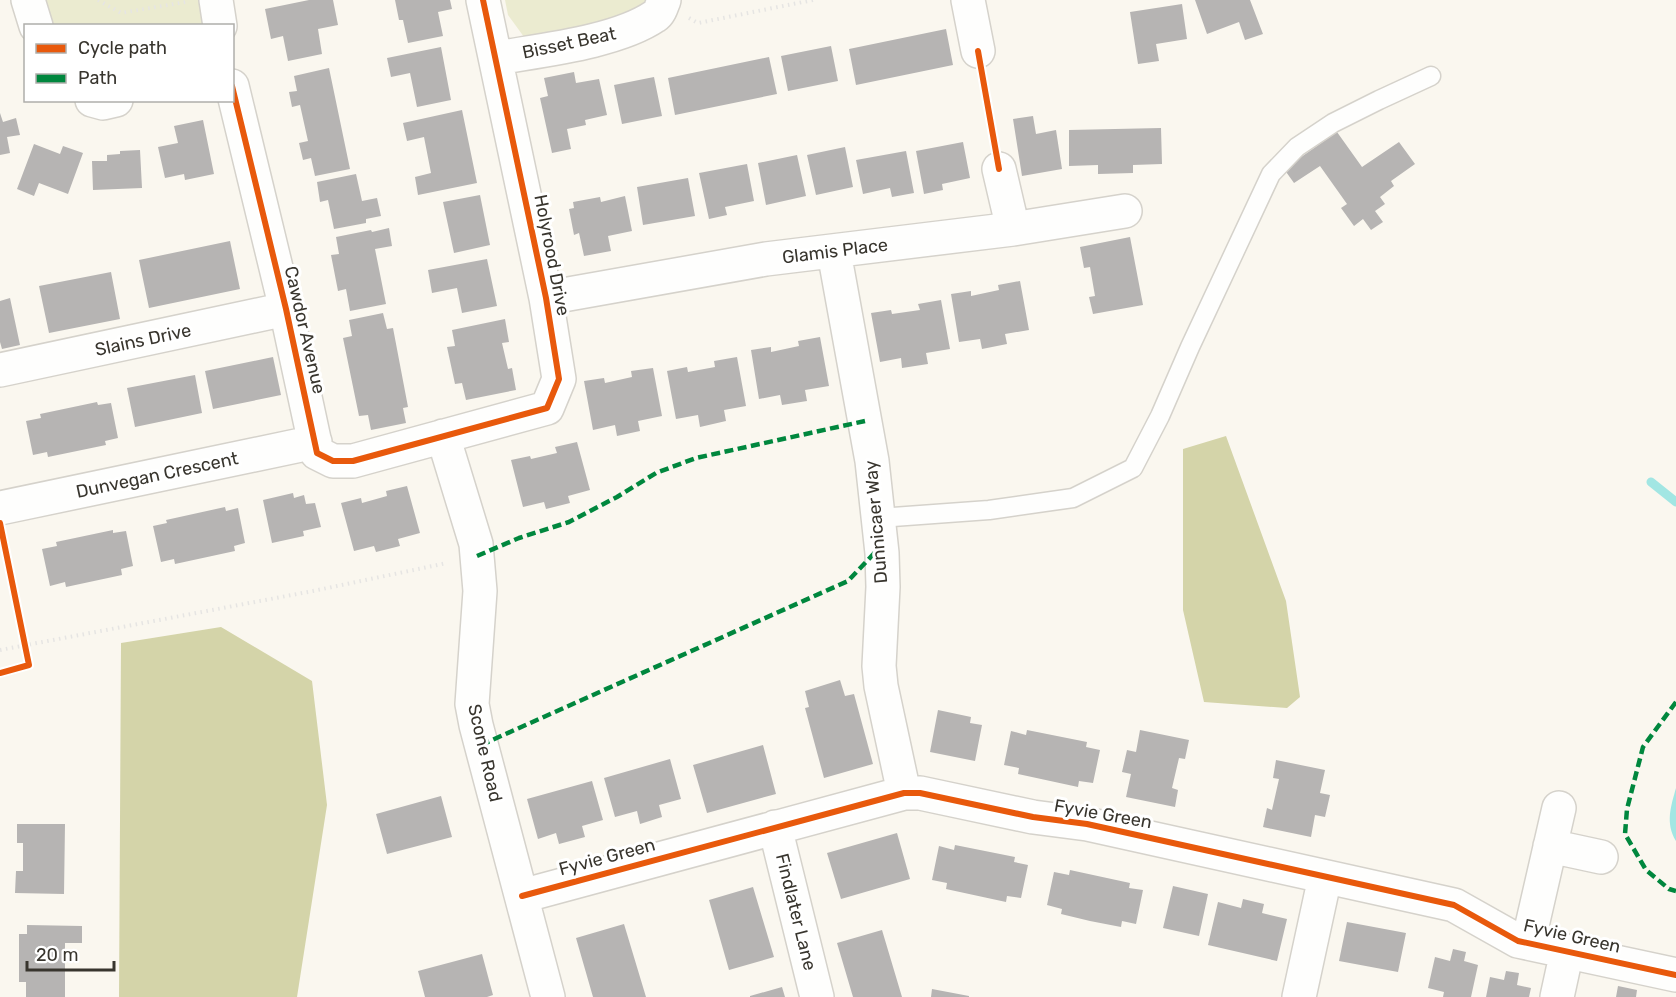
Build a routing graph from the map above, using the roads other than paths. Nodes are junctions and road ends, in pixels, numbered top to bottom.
1 (28, 0) edge
2 (483, 0) edge
3 (968, 0) edge
4 (203, 1) edge
5 (664, 1) edge
6 (35, 24) edge
7 (219, 24) edge
8 (978, 51) dead end
9 (496, 58) junction
10 (1431, 76) dead end
11 (234, 94) edge
12 (999, 169) dead end
13 (1125, 211) dead end
14 (1013, 229) junction
15 (834, 252) junction
16 (546, 298) junction
17 (286, 309) junction
18 (0, 370) edge
19 (443, 436) junction
20 (315, 442) junction
21 (0, 508) edge
22 (879, 518) junction
23 (904, 793) junction
24 (1559, 808) dead end
25 (775, 827) junction
26 (1550, 846) junction
27 (1601, 857) dead end
28 (1325, 877) junction
29 (522, 896) junction
30 (1528, 943) junction
31 (1567, 951) junction
32 (1676, 975) edge
33 (548, 997) edge
34 (818, 997) edge
35 (1299, 997) edge
36 (1557, 997) edge

1 - 6 street
2 - 9 street, Holyrood Drive
3 - 8 street
4 - 7 street
5 - 9 street, Bisset Beat
9 - 16 street, Holyrood Drive
10 - 22 lane
11 - 17 street, Cawdor Avenue
12 - 14 street
13 - 14 street, Glamis Place
14 - 15 street, Glamis Place
15 - 16 street, Glamis Place
15 - 22 street, Dunnicaer Way
16 - 19 street, Holyrood Drive
17 - 18 street, Slains Drive
17 - 20 street, Cawdor Avenue
19 - 20 street
19 - 29 street, Scone Road
20 - 21 street, Dunvegan Crescent
22 - 23 street, Dunnicaer Way
23 - 25 street, Fyvie Green
23 - 28 street, Fyvie Green
24 - 26 street
25 - 29 street, Fyvie Green
25 - 34 street, Findlater Lane
26 - 27 street
26 - 30 street
28 - 30 street, Fyvie Green
28 - 35 street
29 - 33 street, Scone Road
30 - 31 street, Fyvie Green
31 - 32 street, Fyvie Green
31 - 36 street

